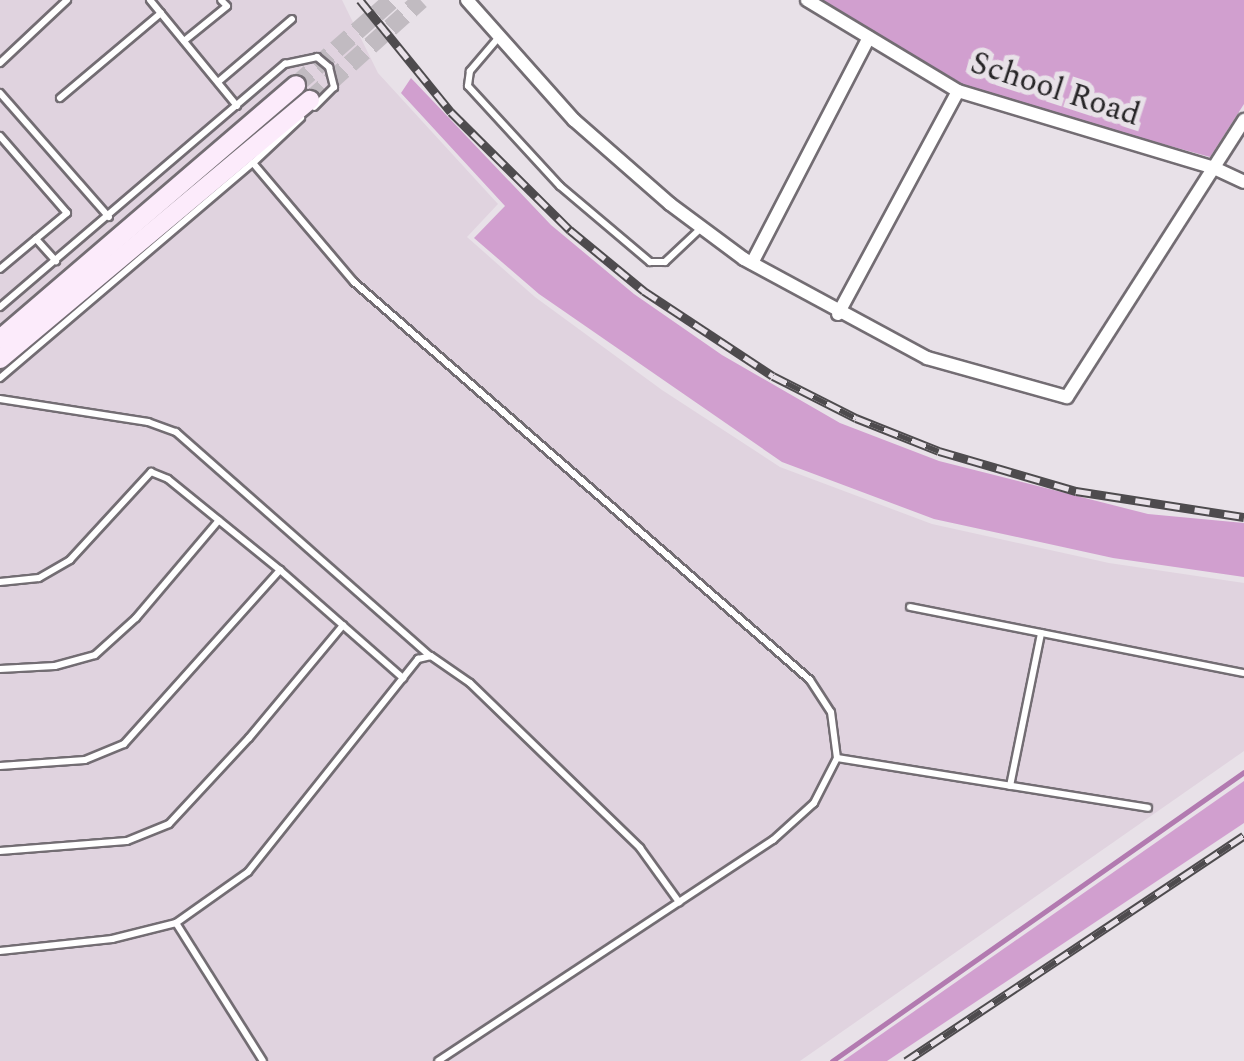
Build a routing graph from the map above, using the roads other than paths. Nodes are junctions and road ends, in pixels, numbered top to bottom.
1 (67, 0) edge
2 (150, 0) edge
3 (222, 0) edge
4 (467, 0) edge
5 (807, 0) edge
6 (162, 14) junction
7 (292, 19) dead end
8 (499, 36) junction
9 (869, 38) junction
10 (184, 42) junction
11 (0, 64) edge
12 (218, 82) junction
13 (296, 85) tunnel mouth
14 (958, 91) junction
15 (0, 93) edge
16 (60, 98) dead end
17 (310, 100) tunnel mouth
18 (237, 106) junction
19 (1244, 120) edge
20 (0, 136) edge
21 (252, 163) junction
22 (1212, 167) junction
23 (1244, 182) edge
24 (109, 217) junction
25 (702, 227) junction
26 (36, 238) junction
27 (56, 261) junction
28 (752, 263) junction
29 (0, 268) edge
30 (0, 308) edge
31 (838, 314) junction
32 (0, 339) edge
33 (0, 359) edge
34 (0, 378) edge
35 (0, 399) edge
36 (218, 520) junction
37 (280, 570) junction
38 (0, 582) edge
39 (910, 607) dead end
40 (343, 626) junction
41 (1041, 632) junction
42 (430, 656) junction
43 (0, 670) edge
44 (1244, 672) edge
45 (403, 678) junction
46 (837, 758) junction
47 (0, 766) edge
48 (1010, 786) junction
49 (1148, 808) dead end
50 (0, 851) edge
51 (679, 902) junction
52 (176, 923) junction
53 (0, 951) edge
54 (263, 1061) edge
55 (438, 1061) edge

1 - 11 lane
2 - 6 lane
3 - 10 lane
4 - 8 street
5 - 9 street, School Road
6 - 10 lane
6 - 16 lane
7 - 12 lane
8 - 25 street
8 - 25 lane
9 - 14 street, School Road
9 - 28 street
10 - 12 lane
12 - 18 lane
13 - 32 main road
14 - 22 street, School Road
14 - 31 street
15 - 24 lane
17 - 33 main road
18 - 21 lane
18 - 24 lane
19 - 22 street
20 - 26 lane
21 - 34 lane
21 - 46 lane
22 - 23 street, School Road
22 - 31 street
24 - 27 lane
25 - 28 street
26 - 27 lane
26 - 29 lane
27 - 30 lane
28 - 31 street
35 - 42 lane
36 - 37 lane
36 - 38 lane
36 - 43 lane
37 - 40 lane
37 - 47 lane
39 - 41 lane
40 - 45 lane
40 - 50 lane
41 - 44 lane
41 - 48 lane
42 - 45 lane
42 - 51 lane
45 - 52 lane
46 - 48 lane
46 - 51 lane
48 - 49 lane
51 - 55 lane
52 - 53 lane
52 - 54 lane

